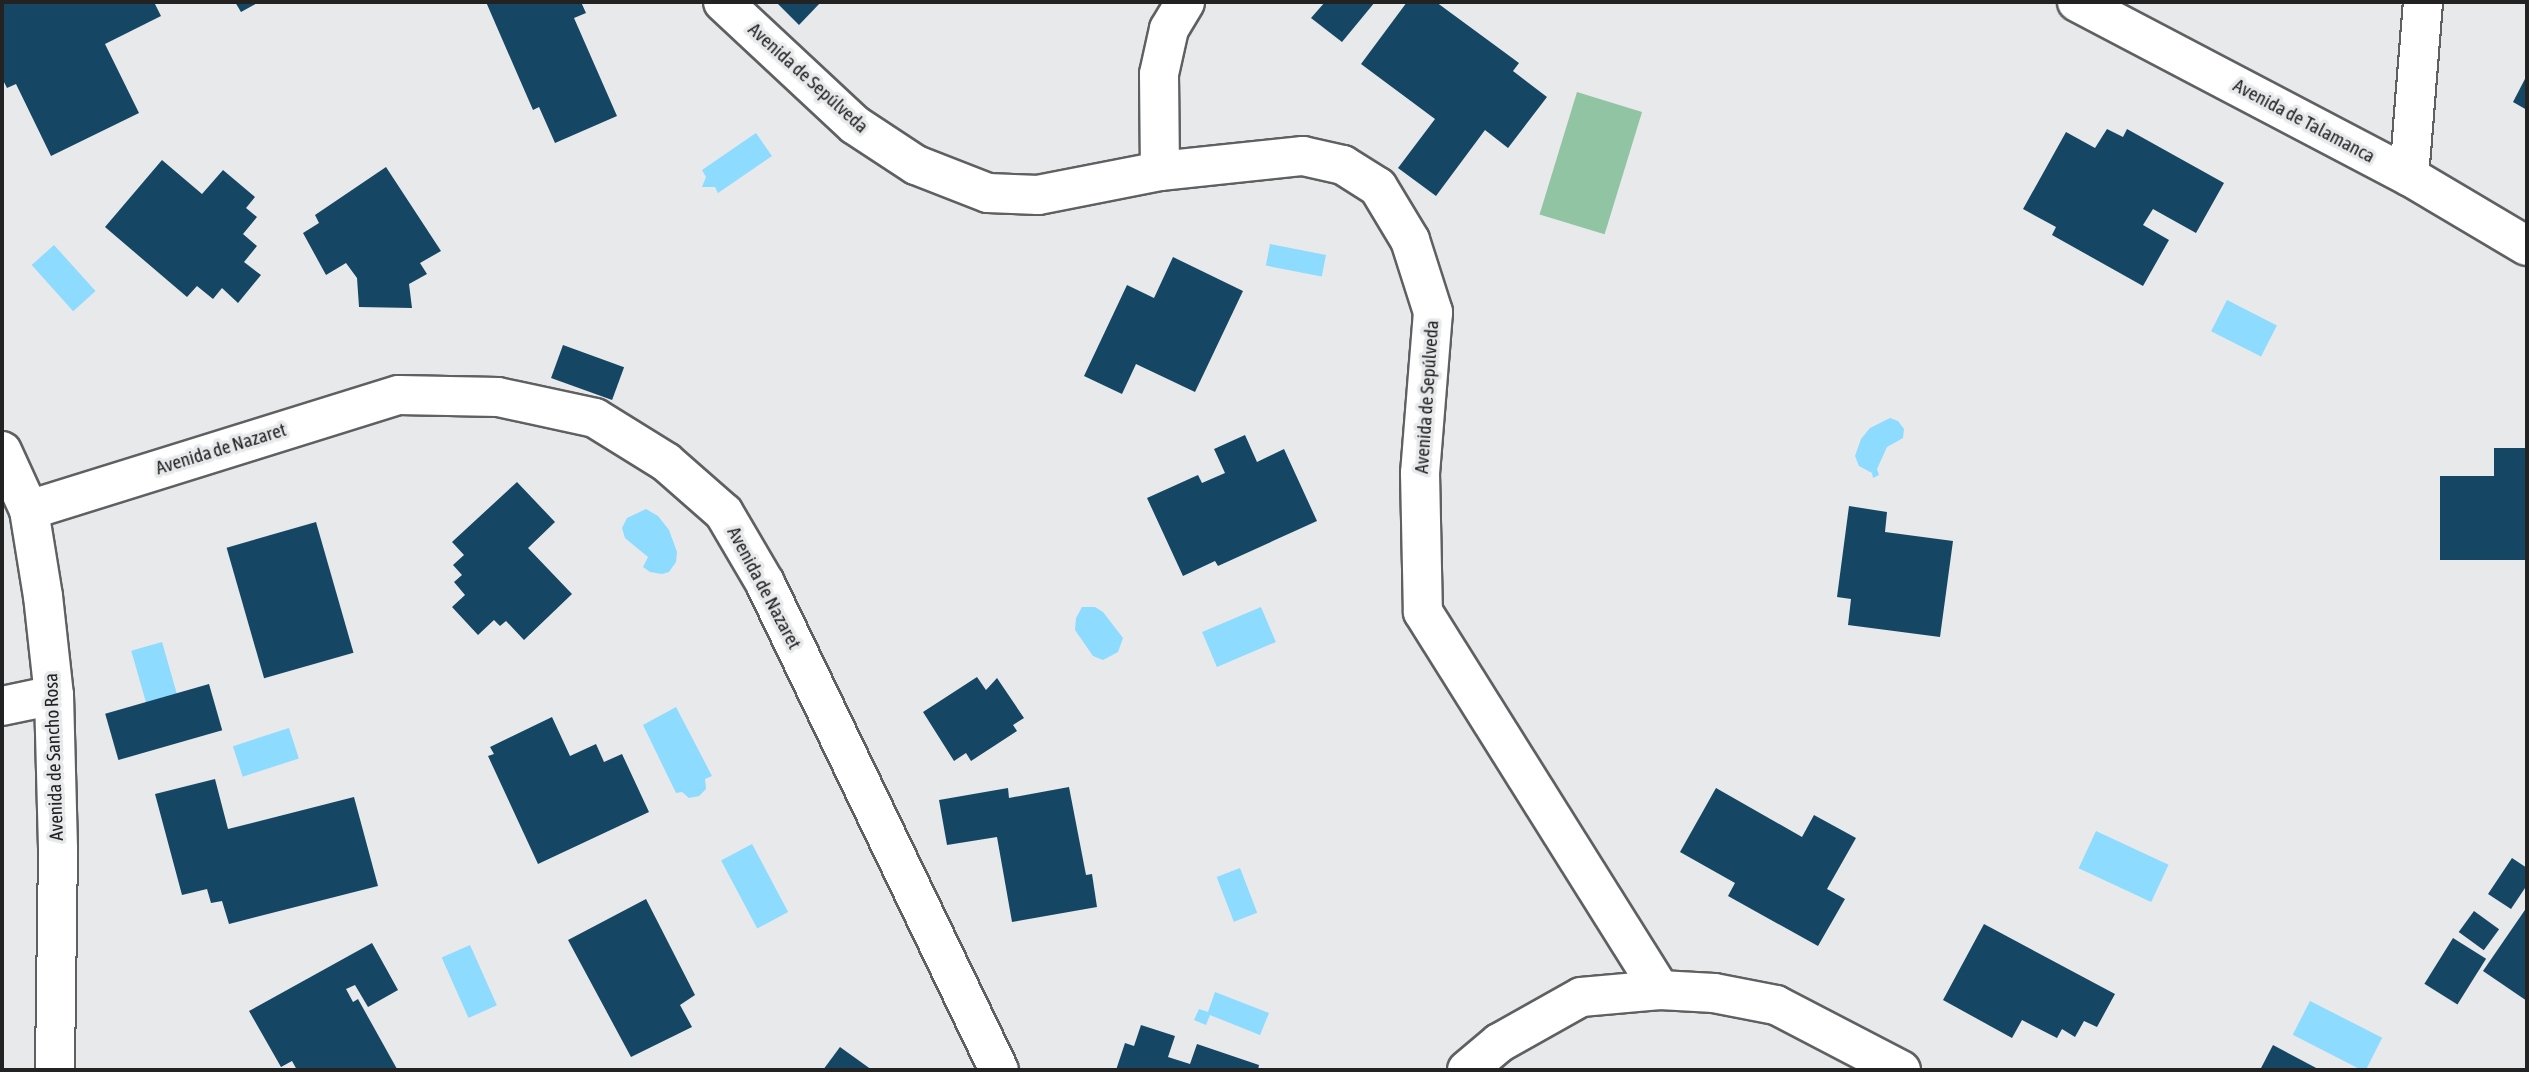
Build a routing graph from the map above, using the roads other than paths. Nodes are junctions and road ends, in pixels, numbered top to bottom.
1 (723, 2) edge
2 (1185, 2) edge
3 (2077, 2) edge
4 (2423, 2) edge
5 (1160, 171) junction
6 (2409, 176) junction
7 (2527, 246) edge
8 (2, 451) edge
9 (29, 510) junction
10 (54, 695) junction
11 (2, 706) edge
12 (1660, 990) junction
13 (55, 1070) edge
14 (999, 1070) edge
15 (1467, 1070) edge
16 (1902, 1070) edge

1 - 5 street, Avenida de Sepúlveda
2 - 5 street
3 - 6 street, Avenida de Talamanca
4 - 6 street
5 - 12 street, Avenida de Sepúlveda
6 - 7 street, Avenida de Talamanca
8 - 9 street, Avenida de Sancho Rosa
9 - 10 street, Avenida de Sancho Rosa
9 - 14 street, Avenida de Nazaret
10 - 11 street
10 - 13 street, Avenida de Sancho Rosa
12 - 15 street
12 - 16 street

